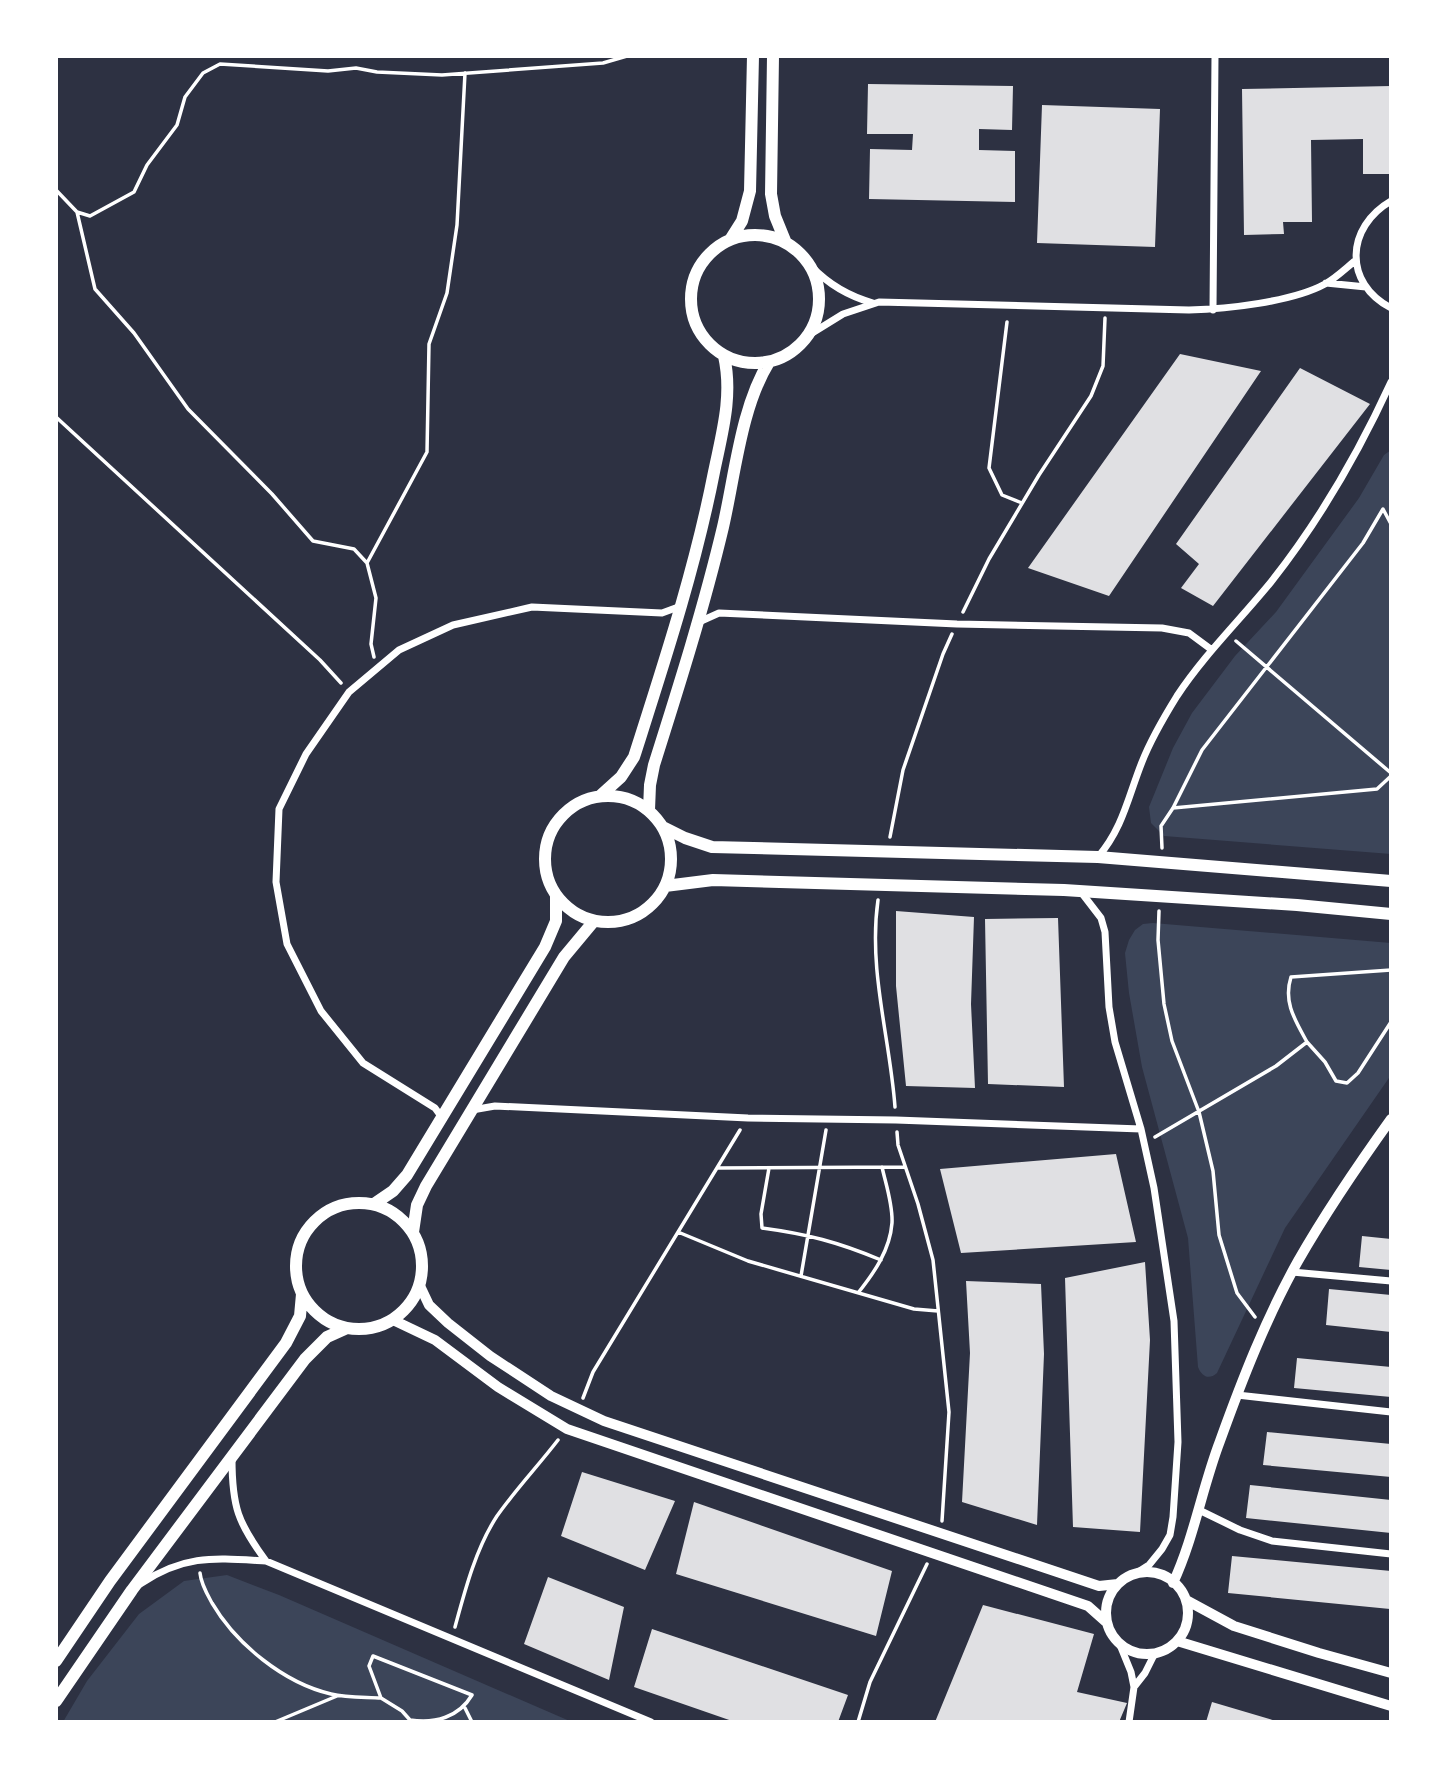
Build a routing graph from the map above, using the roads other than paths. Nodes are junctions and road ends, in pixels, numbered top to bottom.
1 (753, 56) edge
2 (773, 56) edge
3 (1215, 56) edge
4 (1391, 201) edge
5 (729, 241) junction
6 (786, 243) junction
7 (1356, 260) junction
8 (811, 267) junction
9 (1326, 284) junction
10 (1366, 287) junction
11 (874, 303) junction
12 (1391, 308) edge
13 (1213, 310) junction
14 (808, 335) junction
15 (724, 356) junction
16 (769, 362) junction
17 (1391, 382) edge
18 (682, 606) junction
19 (698, 622) junction
20 (1212, 650) junction
21 (600, 796) junction
22 (649, 810) junction
23 (663, 827) junction
24 (1098, 858) junction
25 (1391, 881) edge
26 (665, 886) junction
27 (1080, 892) junction
28 (556, 896) junction
29 (1391, 914) edge
30 (594, 920) junction
31 (471, 1110) junction
32 (443, 1119) junction
33 (1391, 1119) edge
34 (1141, 1129) junction
35 (374, 1204) junction
36 (413, 1231) junction
37 (1292, 1272) junction
38 (1391, 1281) edge
39 (420, 1286) junction
40 (302, 1294) junction
41 (393, 1320) junction
42 (347, 1328) junction
43 (1237, 1395) junction
44 (1391, 1412) edge
45 (232, 1458) junction
46 (1199, 1510) junction
47 (1391, 1554) edge
48 (266, 1561) junction
49 (1135, 1574) junction
50 (1174, 1583) junction
51 (1118, 1584) junction
52 (132, 1590) junction
53 (1186, 1600) junction
54 (1106, 1622) junction
55 (1177, 1641) junction
56 (1120, 1645) junction
57 (1155, 1653) junction
58 (56, 1661) edge
59 (1391, 1673) edge
60 (1134, 1687) junction
61 (56, 1702) edge
62 (1391, 1706) edge
63 (651, 1722) edge
64 (1129, 1722) edge

1 - 5 main road
2 - 6 main road
3 - 13 street
4 - 7 street
5 - 6 main road
5 - 15 main road
6 - 8 main road
7 - 9 street
7 - 10 street
8 - 11 street
8 - 14 main road
9 - 10 street
9 - 13 street
10 - 12 street
11 - 13 street
11 - 14 street
14 - 16 main road
15 - 16 main road
15 - 18 main road
16 - 19 main road
17 - 20 street
18 - 21 main road
18 - 32 street
19 - 20 street
19 - 22 main road
20 - 24 street
21 - 22 main road
21 - 28 main road
22 - 23 main road
23 - 24 main road
23 - 26 main road
24 - 25 main road
26 - 27 main road
26 - 30 main road
27 - 29 main road
27 - 34 street
28 - 30 main road
28 - 32 main road
30 - 31 main road
31 - 34 street
31 - 36 main road
32 - 35 main road
33 - 37 street
34 - 49 street
35 - 36 main road
35 - 40 main road
36 - 39 main road
37 - 38 street
37 - 43 street
39 - 41 main road
39 - 51 street
40 - 42 main road
40 - 58 main road
41 - 42 main road
41 - 54 street
42 - 45 main road
43 - 44 street
43 - 46 street
45 - 48 street
45 - 52 main road
46 - 47 street
46 - 50 street
48 - 52 street
48 - 63 street
49 - 50 street
49 - 51 street
50 - 53 street
51 - 54 street
52 - 61 main road
53 - 55 street
53 - 59 street
54 - 56 street
55 - 57 street
55 - 62 street
56 - 57 street
56 - 60 street
57 - 60 street
60 - 64 street

